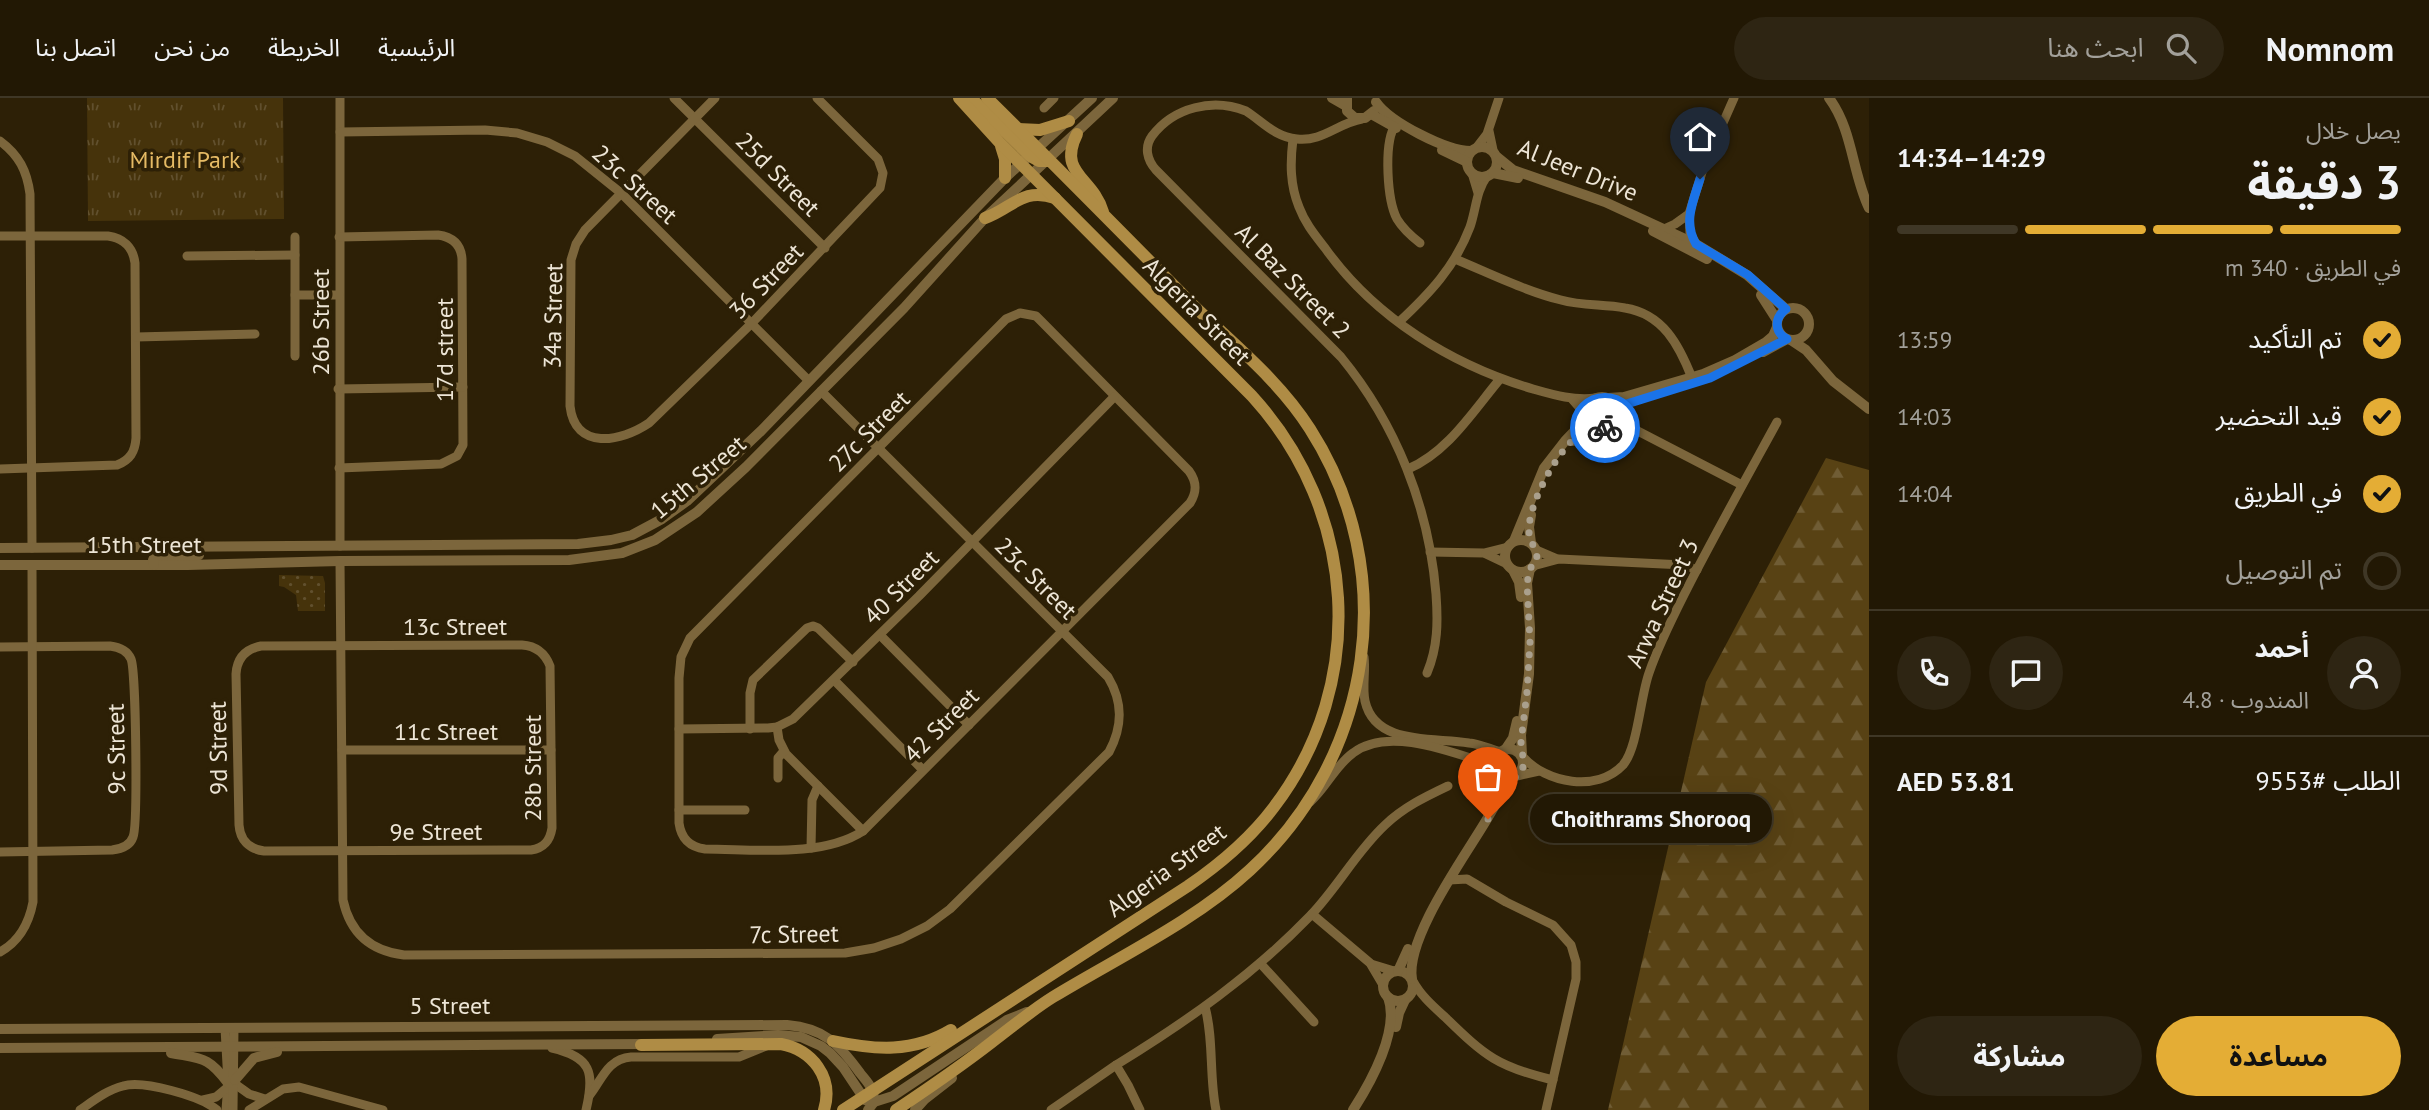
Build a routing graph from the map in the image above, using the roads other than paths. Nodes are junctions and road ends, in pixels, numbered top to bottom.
1 (340, 98) edge
2 (674, 98) edge
3 (715, 98) edge
4 (817, 98) edge
5 (958, 98) edge
6 (971, 98) edge
7 (987, 98) edge
8 (1054, 98) edge
9 (1092, 98) edge
10 (1113, 98) edge
11 (1332, 98) edge
12 (1499, 98) edge
13 (1734, 98) edge
14 (1829, 98) edge
15 (1375, 100) edge
16 (1345, 102) edge
17 (1044, 108) dead end
18 (1366, 117) junction
19 (695, 119) junction
20 (1069, 121) junction
21 (1342, 126) junction
22 (1394, 127) junction
23 (1018, 129) junction
24 (1489, 129) junction
25 (340, 132) junction
26 (1077, 134) junction
27 (1293, 139) junction
28 (0, 141) edge
29 (1000, 143) junction
30 (1495, 154) junction
31 (1030, 157) junction
32 (1472, 158) junction
33 (1048, 161) junction
34 (1033, 174) junction
35 (1490, 174) junction
36 (1005, 178) junction
37 (621, 192) junction
38 (1478, 195) junction
39 (1056, 198) junction
40 (1869, 208) edge
41 (1689, 214) junction
42 (1104, 215) junction
43 (985, 218) junction
44 (1664, 229) junction
45 (0, 236) edge
46 (30, 236) junction
47 (295, 237) dead end
48 (339, 237) junction
49 (1420, 243) dead end
50 (1696, 244) junction
51 (825, 248) junction
52 (295, 255) junction
53 (187, 256) dead end
54 (1455, 260) junction
55 (295, 295) junction
56 (339, 295) junction
57 (1786, 309) junction
58 (1174, 317) junction
59 (1399, 322) junction
60 (752, 323) junction
61 (1777, 323) junction
62 (1164, 327) dead end
63 (1808, 330) junction
64 (255, 334) dead end
65 (136, 337) junction
66 (1789, 340) junction
67 (295, 356) dead end
68 (1692, 378) junction
69 (1500, 379) junction
70 (809, 381) junction
71 (463, 387) junction
72 (338, 389) junction
73 (821, 391) junction
74 (1114, 397) junction
75 (1596, 398) junction
76 (1608, 398) junction
77 (1572, 399) junction
78 (1869, 401) edge
79 (1617, 408) junction
80 (1869, 409) edge
81 (1586, 416) junction
82 (1777, 422) dead end
83 (649, 423) joint
84 (1609, 427) junction
85 (1596, 428) junction
86 (1632, 428) junction
87 (761, 431) junction
88 (878, 449) junction
89 (746, 467) junction
90 (0, 468) edge
91 (31, 468) junction
92 (340, 468) junction
93 (1408, 469) junction
94 (1742, 485) junction
95 (1190, 503) joint
96 (973, 542) junction
97 (1511, 544) junction
98 (500, 545) junction
99 (340, 546) junction
100 (1533, 546) junction
101 (0, 548) edge
102 (32, 548) junction
103 (217, 548) junction
104 (1430, 552) junction
105 (1485, 553) junction
106 (1559, 559) junction
107 (340, 561) junction
108 (455, 561) junction
109 (0, 565) edge
110 (32, 565) junction
111 (154, 565) junction
112 (1510, 567) junction
113 (1532, 568) junction
114 (1697, 570) junction
115 (1063, 631) junction
116 (880, 635) junction
117 (32, 646) junction
118 (341, 646) junction
119 (0, 647) edge
120 (1363, 652) junction
121 (852, 662) junction
122 (1427, 673) dead end
123 (551, 674) joint
124 (834, 680) junction
125 (969, 724) junction
126 (777, 727) junction
127 (679, 729) junction
128 (750, 729) junction
129 (1470, 743) junction
130 (342, 750) junction
131 (551, 750) junction
132 (784, 751) junction
133 (1503, 751) junction
134 (1109, 752) joint
135 (1522, 756) junction
136 (1466, 758) junction
137 (923, 770) junction
138 (1497, 770) junction
139 (1539, 771) junction
140 (1515, 777) junction
141 (778, 778) dead end
142 (818, 786) junction
143 (1448, 786) dead end
144 (1306, 806) junction
145 (679, 810) junction
146 (744, 810) dead end
147 (680, 823) joint
148 (863, 831) junction
149 (811, 848) junction
150 (531, 850) joint
151 (342, 851) junction
152 (0, 852) edge
153 (33, 852) junction
154 (1461, 860) junction
155 (1468, 879) junction
156 (1449, 880) junction
157 (1312, 914) junction
158 (0, 951) edge
159 (1261, 963) junction
160 (1370, 963) junction
161 (1396, 971) junction
162 (1412, 980) junction
163 (1383, 985) junction
164 (1388, 997) junction
165 (1407, 998) junction
166 (1427, 1000) junction
167 (1205, 1007) junction
168 (999, 1008) junction
169 (1033, 1011) junction
170 (1314, 1022) dead end
171 (229, 1028) junction
172 (0, 1029) edge
173 (833, 1041) junction
174 (768, 1044) junction
175 (541, 1045) junction
176 (641, 1045) junction
177 (230, 1047) junction
178 (306, 1047) junction
179 (0, 1048) edge
180 (163, 1048) junction
181 (1116, 1065) junction
182 (959, 1067) junction
183 (1553, 1080) junction
184 (231, 1083) junction
185 (589, 1096) junction
186 (265, 1099) junction
187 (201, 1100) junction
188 (869, 1100) edge
189 (80, 1110) edge
190 (217, 1110) edge
191 (226, 1110) edge
192 (233, 1110) edge
193 (249, 1110) edge
194 (383, 1110) edge
195 (586, 1110) edge
196 (824, 1110) edge
197 (843, 1110) edge
198 (896, 1110) edge
199 (915, 1110) edge
200 (1051, 1110) edge
201 (1140, 1110) edge
202 (1216, 1110) edge
203 (1353, 1110) edge
204 (1361, 1110) edge
205 (1546, 1110) edge

1 - 25 street, 26b Street
2 - 19 street, 25d Street
3 - 19 street, 34a Street
4 - 51 street, 36 Street
5 - 29 main road, Algeria Street
6 - 31 main road
7 - 23 main road, Algeria Street
8 - 17 street
9 - 20 street, 15th Street
10 - 26 street, 15th Street
11 - 16 street
12 - 24 street
13 - 41 street
14 - 40 street
15 - 18 street
15 - 32 street
16 - 18 street
16 - 21 street
18 - 21 street
18 - 22 street
19 - 37 street, 34a Street
19 - 51 street, 25d Street
20 - 23 main road
20 - 31 street, 15th Street
21 - 27 street
22 - 32 street
22 - 49 street
23 - 31 main road, Algeria Street
24 - 30 street
24 - 32 street
25 - 37 street, 23c Street
25 - 48 street, 26b Street
26 - 33 street, 15th Street
26 - 42 main road
27 - 59 street
27 - 93 street, Al Baz Street 2
28 - 46 street
29 - 31 main road, Algeria Street
29 - 36 main road
30 - 32 street
30 - 35 street
30 - 44 street, Al Jeer Drive
31 - 33 main road, Algeria Street
31 - 34 main road, Algeria Street
31 - 36 street, 15th Street
32 - 35 street
32 - 38 street
33 - 34 street, 15th Street
33 - 42 main road, Algeria Street
34 - 39 main road, Algeria Street
34 - 43 street, 15th Street
35 - 38 street
35 - 61 street, Al Jeer Drive
36 - 70 street, 15th Street
37 - 60 street, 23c Street
37 - 83 street, 34a Street
38 - 54 street
39 - 43 main road
39 - 58 main road, Algeria Street
41 - 44 street
41 - 50 street
42 - 120 main road, Algeria Street
43 - 73 street, 15th Street
44 - 50 street, Al Jeer Drive
45 - 46 street
46 - 65 street
46 - 91 street
47 - 52 street
48 - 56 street, 26b Street
48 - 71 street, 17d street
50 - 57 street, Al Jeer Drive
51 - 60 street, 36 Street
52 - 53 street
52 - 55 street
54 - 59 street
54 - 68 street
55 - 56 street
55 - 67 street
56 - 72 street, 26b Street
57 - 61 street
57 - 63 street
58 - 62 main road
58 - 168 main road, Algeria Street
59 - 69 street
60 - 70 street, 23c Street
60 - 83 street, 36 Street
61 - 66 street
61 - 68 street
63 - 66 street
63 - 78 street
64 - 65 street
65 - 91 street
66 - 79 street
66 - 80 street
68 - 76 street
69 - 77 street
69 - 93 street
70 - 87 street, 15th Street
71 - 72 street
71 - 92 street, 17d street
72 - 92 street, 26b Street
73 - 88 street, 23c Street
73 - 89 street, 15th Street
74 - 88 street, 27c Street
74 - 95 street, 27c Street
74 - 96 street, 40 Street
75 - 76 street
75 - 77 street
75 - 81 street
76 - 79 street
77 - 81 street
79 - 84 street
79 - 86 street
81 - 85 street
81 - 97 street
82 - 94 street, Arwa Street 3
84 - 85 street
84 - 86 street
85 - 100 street
86 - 94 street
87 - 89 street
87 - 98 street, 15th Street
88 - 96 street, 23c Street
88 - 127 street, 27c Street
89 - 108 street, 15th Street
90 - 91 street
91 - 102 street
92 - 99 street, 26b Street
93 - 104 street, Al Baz Street 2
94 - 114 street, Arwa Street 3
95 - 115 street, 42 Street
96 - 115 street, 23c Street
96 - 116 street, 40 Street
97 - 100 street
97 - 105 street
97 - 112 street
98 - 99 street, 15th Street
98 - 108 street
99 - 103 street, 15th Street
100 - 106 street
100 - 113 street
101 - 102 street, 15th Street
102 - 103 street, 15th Street
103 - 111 street
104 - 105 street
104 - 122 street, Al Baz Street 2
105 - 112 street
106 - 113 street
106 - 114 street
107 - 108 street, 15th Street
107 - 111 street, 15th Street
107 - 118 street
109 - 110 street, 15th Street
110 - 111 street, 15th Street
110 - 117 street
112 - 113 street
112 - 133 street
113 - 135 street
114 - 139 street, Arwa Street 3
115 - 125 street, 42 Street
115 - 134 street, 23c Street
116 - 121 street, 40 Street
116 - 125 street
117 - 119 street
117 - 153 street
117 - 153 street, 9c Street
118 - 123 street, 13c Street
118 - 130 street
118 - 151 street, 9d Street
120 - 129 street
120 - 144 main road, Algeria Street
121 - 124 street, 40 Street
121 - 128 street
123 - 131 street, 28b Street
124 - 126 street, 40 Street
124 - 137 street
125 - 137 street, 42 Street
126 - 128 street
126 - 132 street
127 - 128 street
127 - 145 street, 27c Street
129 - 133 street
129 - 136 street
130 - 131 street, 11c Street
130 - 151 street
131 - 150 street, 28b Street
132 - 141 street
132 - 142 street
133 - 135 street
133 - 138 street
134 - 151 street, 7c Street
135 - 139 street, Arwa Street 3
135 - 140 street
136 - 138 street
136 - 144 street
137 - 148 street, 42 Street
138 - 140 street
138 - 161 street
139 - 140 street, Arwa Street 3
140 - 154 street
142 - 148 street
142 - 149 street
143 - 157 street
144 - 169 main road, Algeria Street
145 - 146 street
145 - 147 street, 27c Street
147 - 149 street, 42 Street
148 - 149 street, 42 Street
150 - 151 street, 9e Street
152 - 153 street
153 - 158 street
154 - 155 street
154 - 156 street
155 - 156 street
155 - 183 street
156 - 162 street
157 - 159 street
157 - 160 street
159 - 167 street
159 - 170 street
160 - 161 street
160 - 163 street
161 - 162 street
161 - 163 street
162 - 165 street
162 - 166 street
163 - 164 street
164 - 165 street
164 - 203 street
165 - 166 street
165 - 204 street
166 - 183 street
167 - 181 street
167 - 202 street
168 - 173 main road
168 - 188 main road, Algeria Street
169 - 182 main road, Algeria Street
169 - 188 street
171 - 172 street, 5 Street
171 - 173 street, 5 Street
171 - 177 street
173 - 188 street, 5 Street
174 - 176 main road
174 - 185 street
174 - 196 main road
175 - 176 street, 5 Street
175 - 178 street, 5 Street
175 - 185 street
176 - 188 street, 5 Street
177 - 178 street, 5 Street
177 - 180 street, 5 Street
177 - 184 street
178 - 184 street
179 - 180 street, 5 Street
180 - 184 street
181 - 200 street
181 - 201 street
182 - 198 main road, Algeria Street
182 - 199 street
183 - 205 street
184 - 186 street
184 - 187 street
184 - 191 street
184 - 192 street
185 - 195 street
186 - 193 street
186 - 194 street
187 - 189 street
187 - 190 street
188 - 197 main road, Algeria Street

